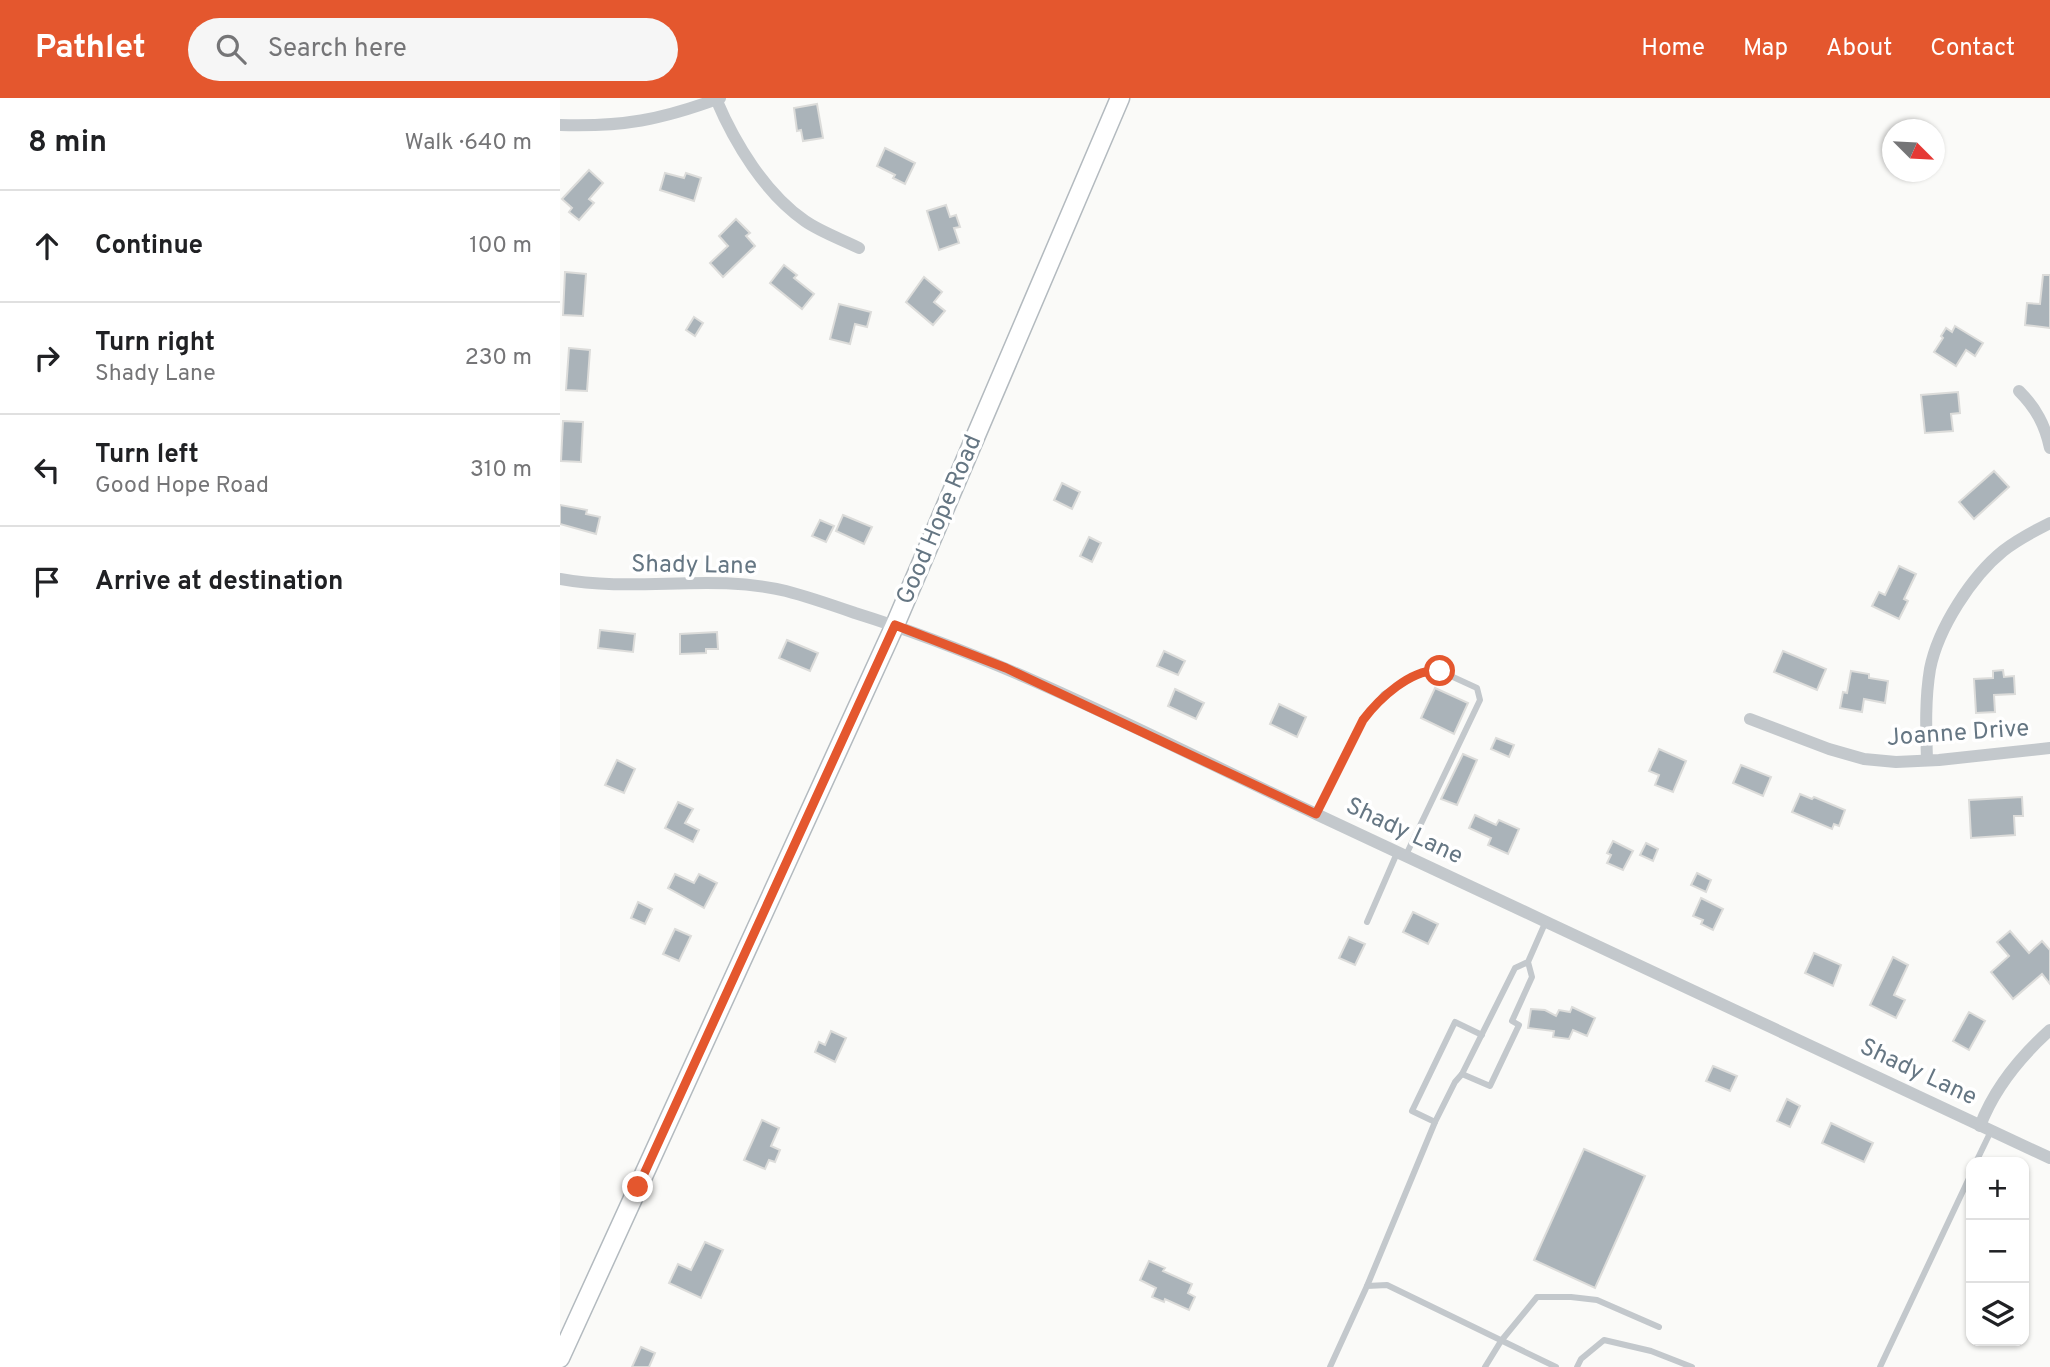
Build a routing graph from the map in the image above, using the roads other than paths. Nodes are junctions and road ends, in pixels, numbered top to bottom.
1 (1120, 98) edge
2 (718, 99) edge
3 (560, 125) edge
4 (859, 248) dead end
5 (2019, 391) dead end
6 (2050, 448) edge
7 (2050, 523) edge
8 (560, 579) edge
9 (895, 625) junction
10 (1750, 719) dead end
11 (2050, 748) edge
12 (1927, 760) junction
13 (1316, 814) junction
14 (1402, 853) junction
15 (1546, 921) junction
16 (1367, 922) dead end
17 (1528, 962) junction
18 (2050, 1030) edge
19 (1482, 1035) junction
20 (1462, 1074) junction
21 (1435, 1122) junction
22 (1985, 1128) junction
23 (1977, 1157) edge
24 (2050, 1158) edge
25 (1966, 1185) edge
26 (1367, 1286) junction
27 (1659, 1327) dead end
28 (1501, 1340) junction
29 (560, 1358) edge
30 (1330, 1367) edge
31 (1485, 1367) edge
32 (1556, 1367) edge
33 (1577, 1367) edge
34 (1692, 1367) edge
35 (1880, 1367) edge

1 - 9 main road, Good Hope Road
2 - 3 street
2 - 4 street
5 - 6 street
7 - 12 street
8 - 9 street, Shady Lane
9 - 13 street, Shady Lane
9 - 29 main road, Good Hope Road
10 - 12 street, Joanne Drive
11 - 12 street, Joanne Drive
13 - 14 street, Shady Lane
13 - 14 lane
14 - 15 street, Shady Lane
14 - 16 lane
15 - 17 lane
15 - 22 street, Shady Lane
17 - 19 lane
17 - 20 lane
18 - 22 street
19 - 20 lane
19 - 21 lane
20 - 21 lane
21 - 26 lane
22 - 23 lane
22 - 24 street, Shady Lane
25 - 35 lane
26 - 28 lane
26 - 30 lane
27 - 28 lane
28 - 31 lane
28 - 32 lane
33 - 34 lane

